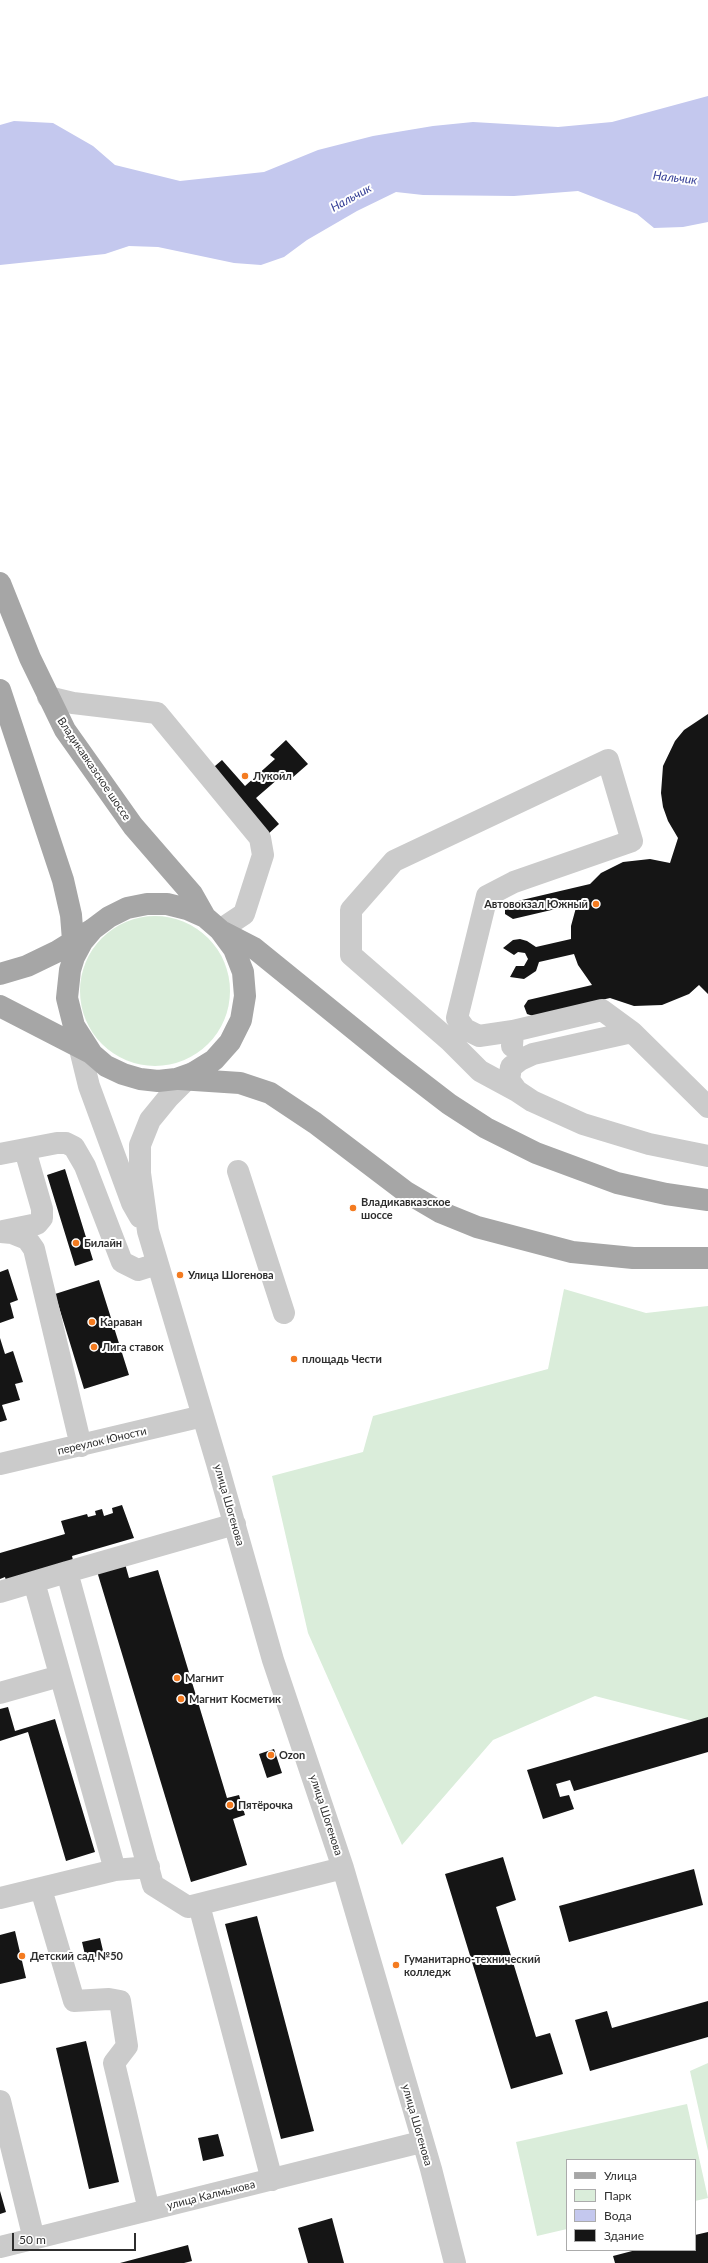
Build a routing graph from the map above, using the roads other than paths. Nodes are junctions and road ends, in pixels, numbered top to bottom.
1 (0, 583) edge
2 (0, 690) edge
3 (48, 697) junction
4 (212, 924) junction
5 (74, 949) junction
6 (0, 974) edge
7 (0, 1006) edge
8 (74, 1026) joint
9 (513, 1031) junction
10 (632, 1032) junction
11 (86, 1051) junction
12 (511, 1067) junction
13 (185, 1077) junction
14 (517, 1091) junction
15 (708, 1107) edge
16 (25, 1150) junction
17 (0, 1154) edge
18 (708, 1156) edge
19 (234, 1173) dead end
20 (708, 1200) edge
21 (148, 1231) junction
22 (0, 1232) edge
23 (708, 1258) edge
24 (157, 1264) junction
25 (280, 1314) dead end
26 (203, 1416) junction
27 (81, 1446) junction
28 (0, 1464) edge
29 (235, 1524) junction
30 (67, 1572) junction
31 (34, 1582) junction
32 (0, 1592) edge
33 (60, 1676) junction
34 (0, 1693) edge
35 (149, 1867) junction
36 (343, 1868) junction
37 (115, 1870) junction
38 (41, 1889) junction
39 (0, 1898) edge
40 (199, 1905) junction
41 (0, 2101) edge
42 (422, 2142) junction
43 (272, 2180) junction
44 (149, 2210) junction
45 (34, 2238) junction
46 (0, 2247) edge
47 (454, 2263) edge

1 - 3 main road, Владикавказское шоссе
2 - 5 main road
3 - 4 main road, Владикавказское шоссе
3 - 4 street
4 - 5 main road
4 - 13 main road, Владикавказское шоссе
4 - 20 main road
5 - 6 main road
5 - 8 main road
7 - 11 main road
8 - 11 street
9 - 10 street
9 - 12 street
9 - 14 street
10 - 12 street
10 - 15 street
11 - 13 main road
11 - 21 street
12 - 14 street
13 - 21 street
13 - 23 main road
14 - 18 street
16 - 17 street
16 - 22 street
16 - 24 street
19 - 25 street
21 - 24 street, улица Шогенова
22 - 27 street
24 - 26 street, улица Шогенова
26 - 27 street, переулок Юности
26 - 29 street, улица Шогенова
27 - 28 street, переулок Юности
29 - 30 street
29 - 36 street, улица Шогенова
30 - 31 street
30 - 35 street
31 - 32 street
31 - 33 street
33 - 34 street
33 - 37 street
35 - 37 street
35 - 40 street
36 - 40 street
36 - 42 street, улица Шогенова
37 - 38 street
38 - 39 street
38 - 44 street
40 - 43 street
41 - 45 street
42 - 43 street, улица Калмыкова
42 - 47 street, улица Шогенова
43 - 44 street, улица Калмыкова
44 - 45 street, улица Калмыкова
45 - 46 street, улица Калмыкова

